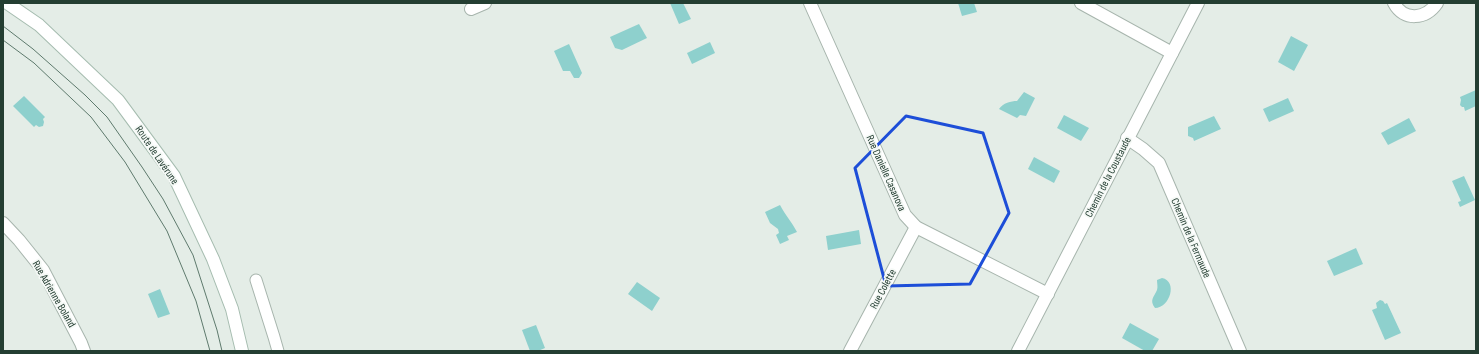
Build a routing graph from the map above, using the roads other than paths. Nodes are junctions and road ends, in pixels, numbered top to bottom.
1 (7, 3) edge
2 (485, 3) edge
3 (810, 3) edge
4 (1081, 3) edge
5 (1198, 3) edge
6 (1394, 3) edge
7 (1437, 3) edge
8 (471, 9) dead end
9 (1172, 52) junction
10 (1127, 138) junction
11 (3, 223) edge
12 (916, 227) junction
13 (256, 280) dead end
14 (1048, 294) junction
15 (84, 351) edge
16 (242, 351) edge
17 (278, 351) edge
18 (850, 351) edge
19 (1018, 351) edge
20 (1240, 351) edge

1 - 16 street, Route de Lavérune
2 - 8 street
3 - 12 street, Rue Danielle Casanova
4 - 9 street
5 - 9 street, Chemin de la Coustaude
6 - 7 street
9 - 10 street, Chemin de la Coustaude
10 - 14 street, Chemin de la Coustaude
10 - 20 street, Chemin de la Fermaude
11 - 15 street, Rue Adrienne Boland
12 - 14 street, Rue Danielle Casanova
12 - 18 street, Rue Colette
13 - 17 lane
14 - 19 street, Chemin de la Coustaude

